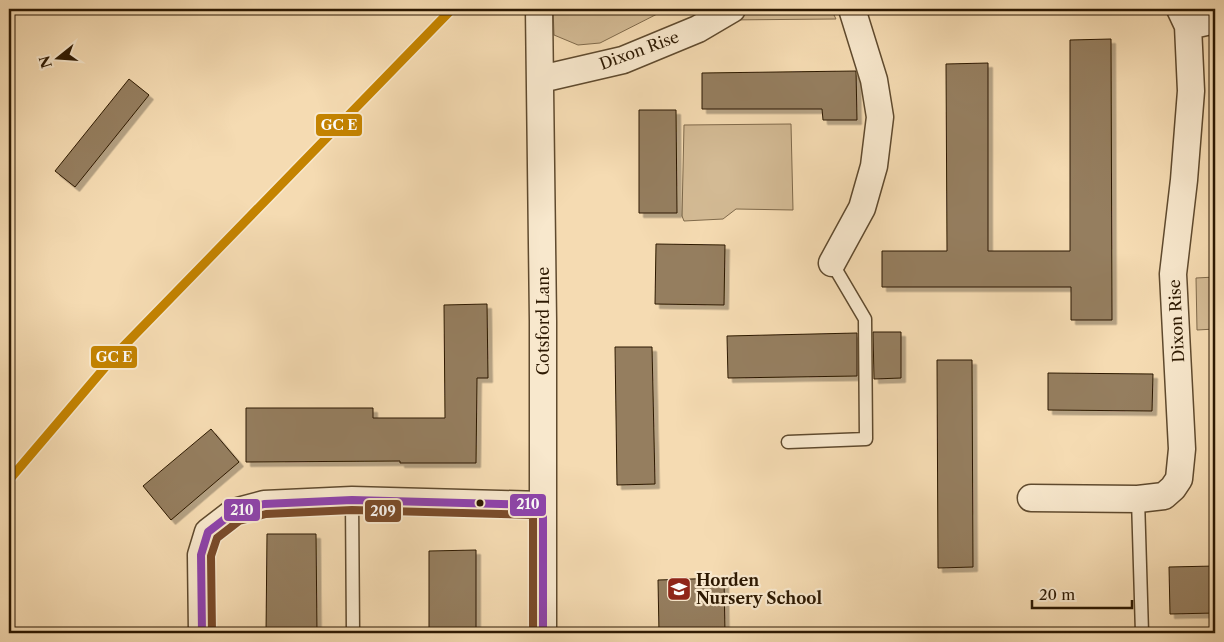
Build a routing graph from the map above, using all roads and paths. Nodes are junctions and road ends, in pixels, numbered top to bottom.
1 (539, 9) edge
2 (732, 9) edge
3 (852, 9) edge
4 (1184, 17) edge
5 (1215, 20) edge
6 (541, 79) junction
7 (832, 264) joint
8 (788, 442) dead end
9 (1031, 498) dead end
10 (352, 500) junction
11 (1138, 500) junction
12 (543, 506) junction
13 (202, 633) edge
14 (353, 633) edge
15 (543, 633) edge
16 (1142, 633) edge

1 - 6 street, Cotsford Lane
2 - 6 street, Dixon Rise
3 - 7 street
4 - 5 street
4 - 11 street, Dixon Rise
6 - 12 street, Cotsford Lane
7 - 8 lane
9 - 11 street, Dixon Rise
10 - 12 street
10 - 13 street
10 - 14 lane
11 - 16 lane
12 - 15 street, Cotsford Lane

